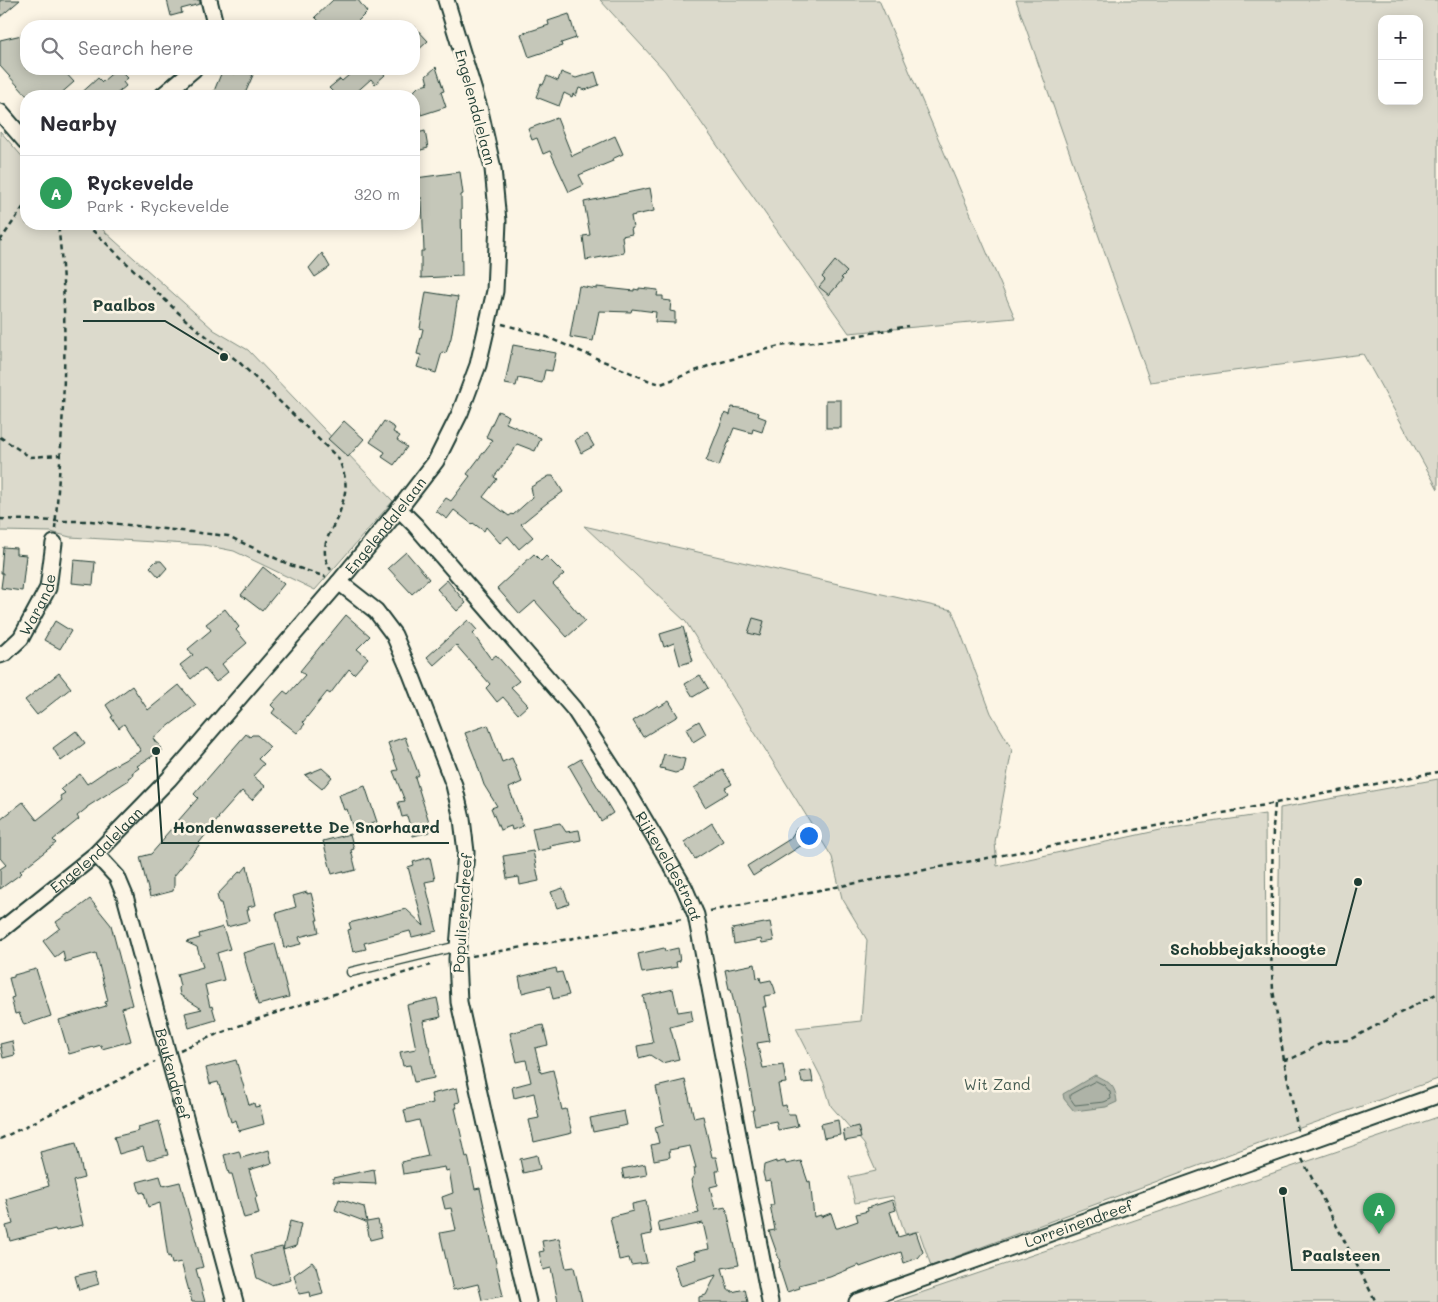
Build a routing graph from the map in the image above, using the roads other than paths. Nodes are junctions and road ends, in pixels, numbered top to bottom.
1 (209, 0) edge
2 (446, 0) edge
3 (214, 20) edge
4 (187, 75) edge
5 (169, 90) edge
6 (0, 112) edge
7 (20, 135) edge
8 (399, 509) junction
9 (54, 543) road end
10 (339, 582) junction
11 (0, 655) edge
12 (96, 854) junction
13 (0, 931) edge
14 (457, 952) junction
15 (351, 972) dead end
16 (1438, 1095) edge
17 (235, 1302) edge
18 (528, 1302) edge
19 (770, 1302) edge
20 (857, 1302) edge

1 - 3 street
2 - 8 street, Engelendalelaan
4 - 5 street
6 - 7 street
8 - 10 street, Engelendalelaan
8 - 19 street, Rijkeveldestraat
9 - 11 street, Warande
10 - 12 street, Engelendalelaan
10 - 14 street, Populierendreef
12 - 13 street, Engelendalelaan
12 - 17 street, Beukendreef
14 - 15 lane
14 - 18 street, Populierendreef
16 - 20 street, Lorreinendreef

